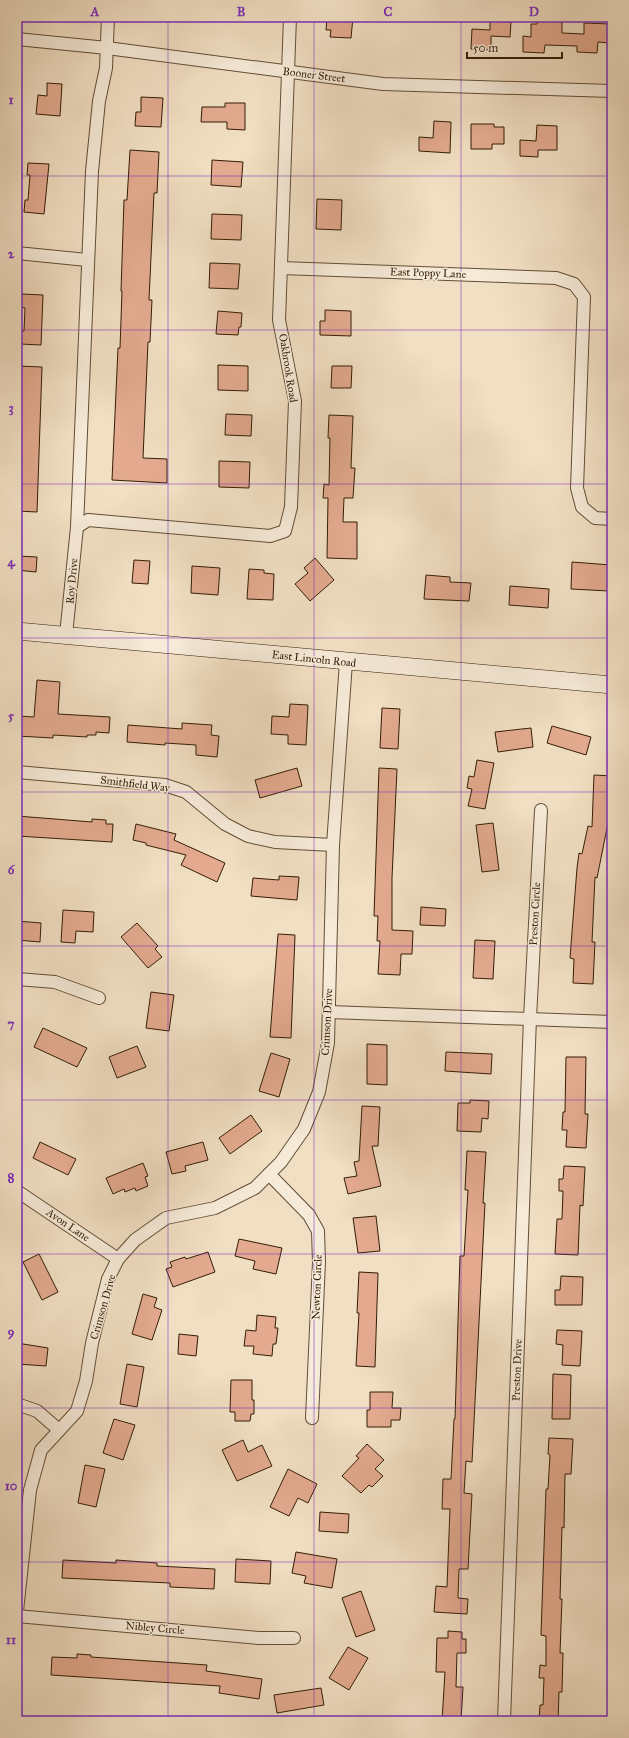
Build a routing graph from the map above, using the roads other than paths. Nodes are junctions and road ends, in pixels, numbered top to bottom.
1 (108, 17) edge
2 (290, 17) edge
3 (17, 39) edge
4 (107, 48) junction
5 (287, 71) junction
6 (612, 91) edge
7 (17, 253) edge
8 (88, 260) junction
9 (281, 268) junction
10 (612, 519) edge
11 (77, 527) junction
12 (17, 631) edge
13 (66, 635) junction
14 (346, 662) junction
15 (612, 685) edge
16 (17, 772) edge
17 (541, 810) dead end
18 (333, 845) junction
19 (17, 979) edge
20 (99, 998) dead end
21 (329, 1012) junction
22 (530, 1018) junction
23 (612, 1022) edge
24 (268, 1174) junction
25 (17, 1192) edge
26 (118, 1259) junction
27 (17, 1404) edge
28 (312, 1418) dead end
29 (59, 1430) junction
30 (17, 1612) edge
31 (17, 1616) edge
32 (294, 1638) dead end
33 (504, 1721) edge

1 - 4 street, Roy Drive
2 - 5 street, Oakbrook Road
3 - 4 street, Booner Street
4 - 5 street, Booner Street
4 - 8 street, Roy Drive
5 - 6 street, Booner Street
5 - 9 street, Oakbrook Road
7 - 8 street
8 - 11 street, Roy Drive
9 - 10 street, East Poppy Lane
9 - 11 street, Oakbrook Road
11 - 13 street, Roy Drive
12 - 13 main road, East Lincoln Road
13 - 14 main road, East Lincoln Road
14 - 15 main road, East Lincoln Road
14 - 18 street, Crimson Drive
16 - 18 street, Smithfield Way
17 - 22 street, Preston Circle
18 - 21 street, Crimson Drive
19 - 20 street
21 - 22 street
21 - 24 street, Crimson Drive
22 - 23 street
22 - 33 street, Preston Drive
24 - 26 street, Crimson Drive
24 - 28 street, Newton Circle
25 - 26 street, Avon Lane
26 - 29 street, Crimson Drive
27 - 29 street
29 - 30 street, Crimson Drive
31 - 32 street, Nibley Circle

